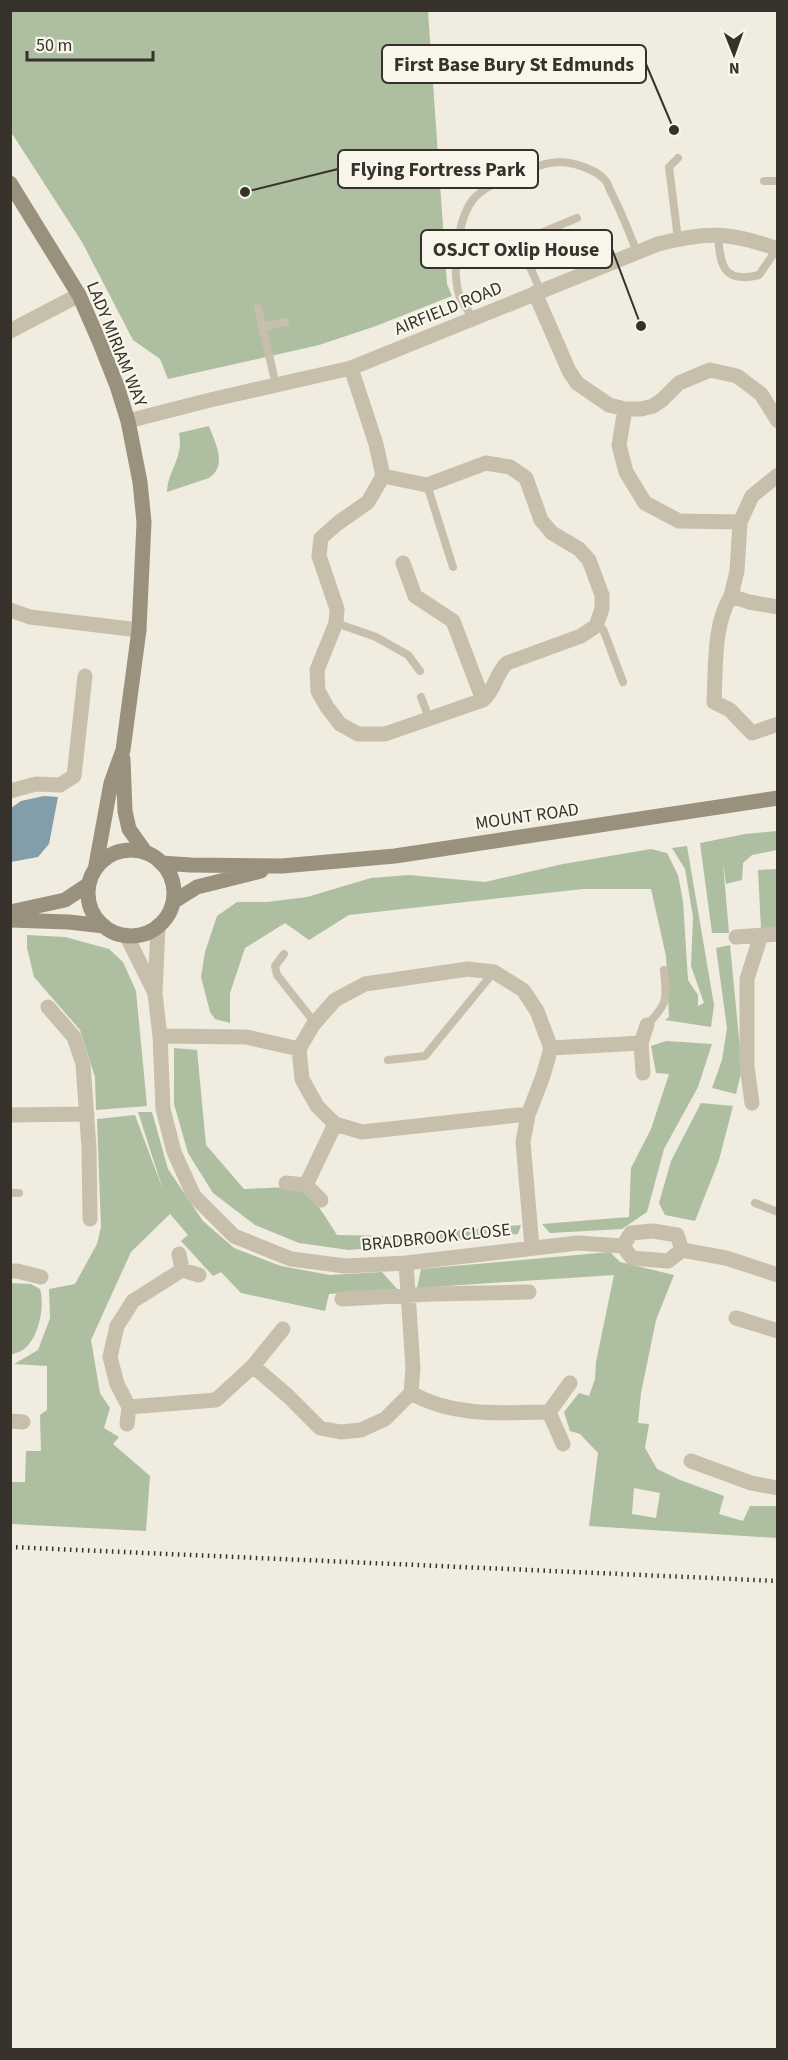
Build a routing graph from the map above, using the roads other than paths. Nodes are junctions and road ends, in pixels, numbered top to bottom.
1 (678, 158) dead end
2 (764, 181) dead end
3 (777, 181) edge
4 (10, 183) edge
5 (576, 218) dead end
6 (718, 235) junction
7 (678, 239) junction
8 (777, 249) edge
9 (637, 252) junction
10 (538, 292) junction
11 (79, 295) junction
12 (258, 308) dead end
13 (473, 319) junction
14 (285, 322) dead end
15 (262, 327) junction
16 (10, 331) edge
17 (351, 368) junction
18 (276, 385) junction
19 (625, 409) junction
20 (128, 421) junction
21 (777, 421) edge
22 (777, 475) edge
23 (383, 476) junction
24 (427, 485) junction
25 (740, 522) junction
26 (403, 563) dead end
27 (453, 567) dead end
28 (731, 596) junction
29 (777, 607) edge
30 (10, 610) edge
31 (336, 623) junction
32 (596, 626) junction
33 (140, 630) junction
34 (420, 671) dead end
35 (86, 676) dead end
36 (623, 682) dead end
37 (421, 697) dead end
38 (483, 700) junction
39 (429, 718) junction
40 (777, 724) edge
41 (123, 750) junction
42 (10, 791) edge
43 (777, 798) edge
44 (146, 853) junction
45 (161, 863) junction
46 (282, 866) junction
47 (92, 877) junction
48 (173, 902) junction
49 (10, 912) edge
50 (10, 920) edge
51 (104, 926) junction
52 (158, 926) junction
53 (777, 934) edge
54 (126, 935) junction
55 (761, 935) junction
56 (736, 937) dead end
57 (284, 954) dead end
58 (664, 970) dead end
59 (494, 972) junction
60 (155, 994) junction
61 (48, 1007) dead end
62 (315, 1023) junction
63 (647, 1025) joint
64 (160, 1036) junction
65 (641, 1043) junction
66 (551, 1048) junction
67 (299, 1049) junction
68 (388, 1060) dead end
69 (643, 1073) dead end
70 (752, 1103) dead end
71 (87, 1114) junction
72 (10, 1115) edge
73 (528, 1115) junction
74 (335, 1124) junction
75 (286, 1183) dead end
76 (306, 1185) junction
77 (321, 1200) dead end
78 (755, 1203) dead end
79 (777, 1212) edge
80 (90, 1219) dead end
81 (623, 1246) junction
82 (532, 1247) junction
83 (682, 1250) junction
84 (179, 1254) dead end
85 (406, 1263) junction
86 (182, 1270) junction
87 (10, 1272) edge
88 (199, 1275) dead end
89 (777, 1275) edge
90 (41, 1277) dead end
91 (529, 1292) dead end
92 (407, 1296) junction
93 (342, 1299) dead end
94 (736, 1318) dead end
95 (283, 1329) dead end
96 (777, 1331) edge
97 (253, 1366) junction
98 (570, 1383) dead end
99 (411, 1393) junction
100 (129, 1407) junction
101 (549, 1412) junction
102 (127, 1424) dead end
103 (562, 1444) dead end
104 (691, 1461) dead end
105 (777, 1488) edge

1 - 7 lane
2 - 3 lane
4 - 11 street, LADY MIRIAM WAY
5 - 10 lane
6 - 7 street, AIRFIELD ROAD
6 - 8 street, AIRFIELD ROAD
6 - 8 lane
7 - 9 street, AIRFIELD ROAD
9 - 10 street, AIRFIELD ROAD
9 - 13 lane
10 - 13 street, AIRFIELD ROAD
10 - 19 street
11 - 16 street
11 - 20 street, LADY MIRIAM WAY
12 - 15 lane
13 - 17 street, AIRFIELD ROAD
14 - 15 lane
15 - 18 lane
17 - 18 street, AIRFIELD ROAD
17 - 23 street
18 - 20 street, AIRFIELD ROAD
19 - 21 street
19 - 25 street
20 - 33 street, LADY MIRIAM WAY
22 - 25 street
23 - 24 street
23 - 31 street
24 - 27 lane
24 - 32 street
25 - 28 street
26 - 38 street
28 - 29 street
28 - 40 street
30 - 33 street
31 - 34 lane
31 - 39 street
32 - 36 lane
32 - 38 street
33 - 41 street, LADY MIRIAM WAY
35 - 42 street
37 - 39 lane
38 - 39 street
41 - 44 street, LADY MIRIAM WAY
41 - 47 street, LADY MIRIAM WAY
43 - 46 street, MOUNT ROAD
44 - 45 street
44 - 47 street
45 - 46 street, MOUNT ROAD
45 - 48 street
46 - 48 street, MOUNT ROAD
47 - 49 street
47 - 51 street
48 - 52 street
50 - 51 street
51 - 54 street
52 - 54 street
52 - 60 street, BRADBROOK CLOSE
53 - 55 street
54 - 60 street, BRADBROOK CLOSE
55 - 56 street
55 - 70 street
57 - 62 lane
58 - 63 lane
59 - 62 street
59 - 66 street
59 - 68 lane
60 - 64 street, BRADBROOK CLOSE
61 - 71 street
62 - 67 street
63 - 65 street
64 - 67 street
64 - 85 street, BRADBROOK CLOSE
65 - 66 street
65 - 69 street
66 - 73 street
67 - 74 street
71 - 72 street
71 - 80 street
73 - 74 street
73 - 82 street
74 - 76 street
75 - 76 street
76 - 77 street
78 - 79 lane
81 - 82 street, BRADBROOK CLOSE
81 - 83 street, BRADBROOK CLOSE
81 - 83 street
82 - 85 street, BRADBROOK CLOSE
83 - 89 street
84 - 86 street
85 - 92 street
86 - 88 street
86 - 100 street
87 - 90 street
91 - 92 street
92 - 93 street
92 - 99 street
94 - 96 street
95 - 97 street
97 - 99 street
97 - 100 street
98 - 101 street
99 - 101 street
100 - 102 street
101 - 103 street
104 - 105 street

